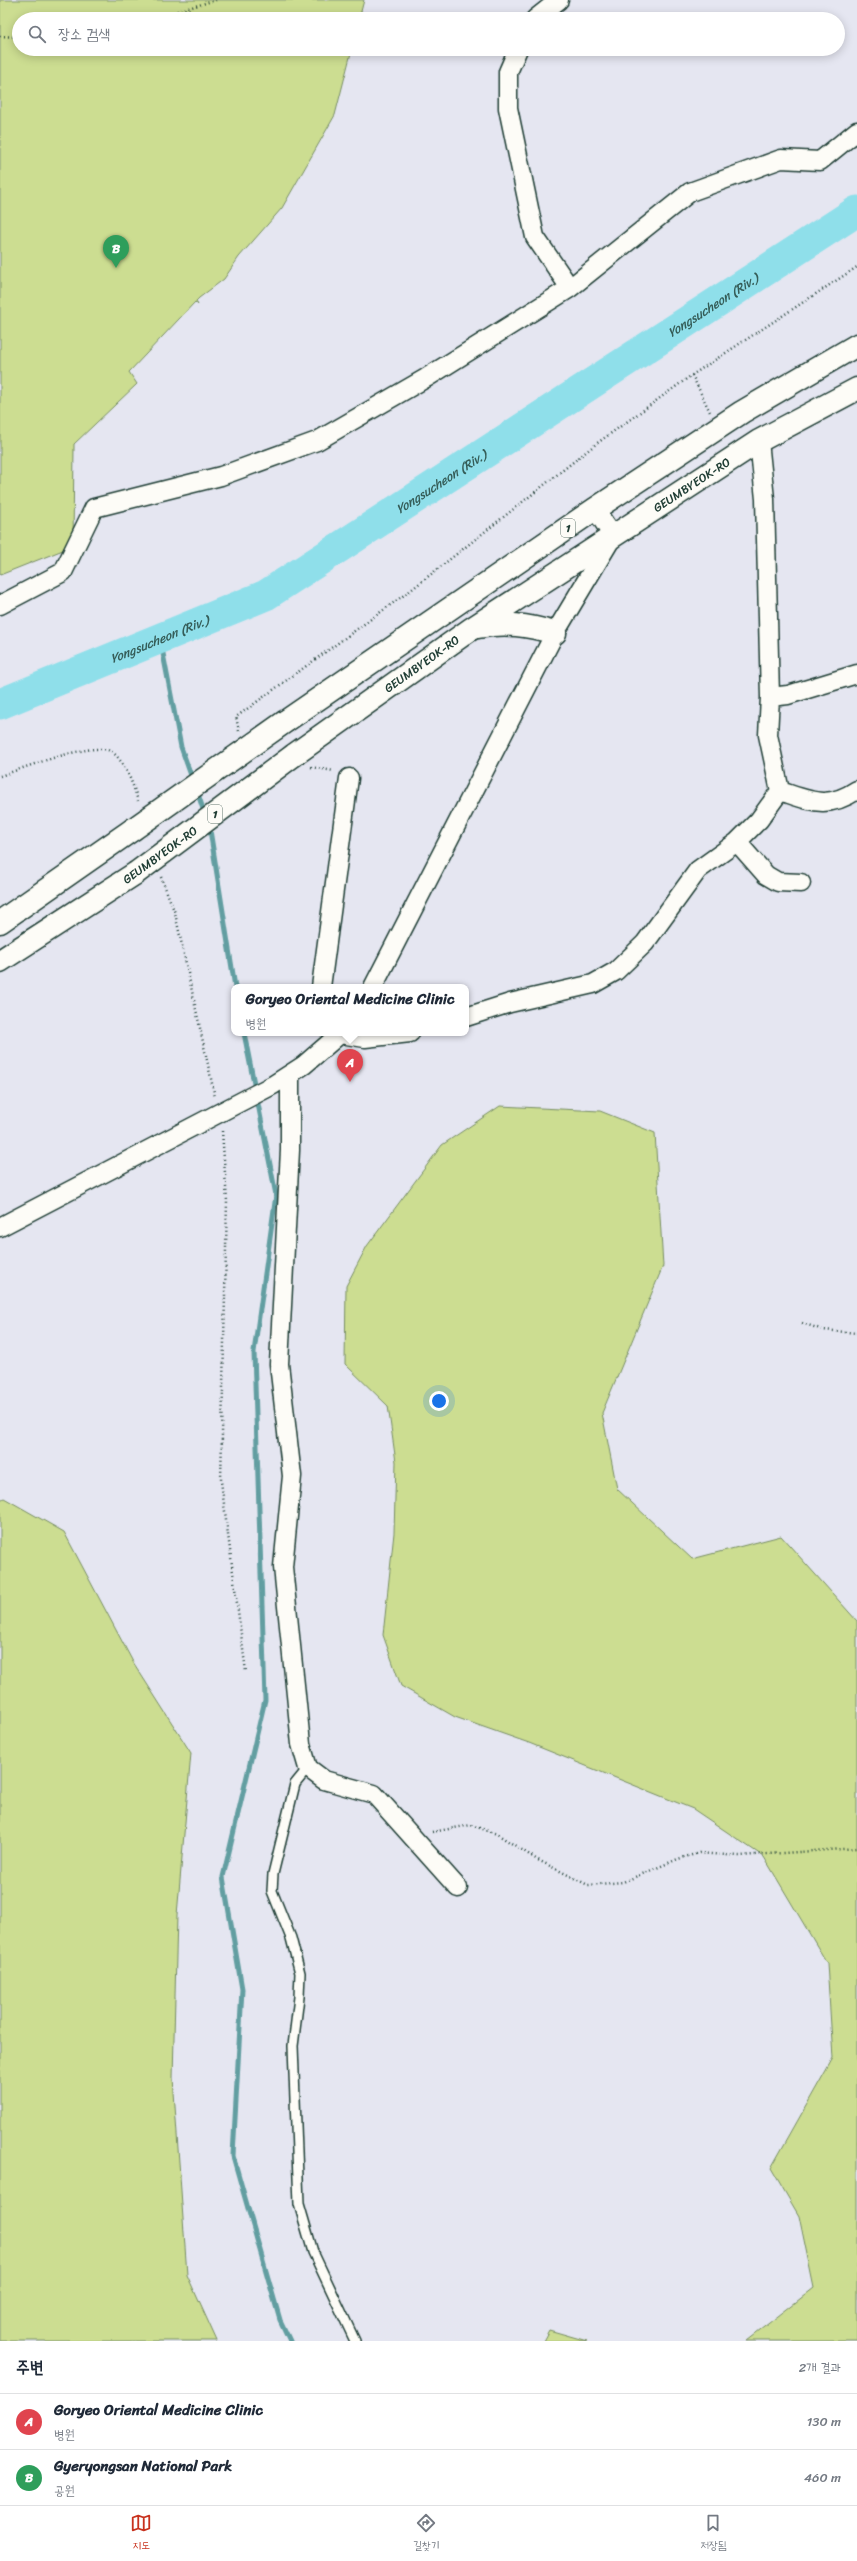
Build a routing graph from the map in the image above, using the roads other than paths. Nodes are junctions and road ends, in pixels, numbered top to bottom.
1 (559, 0) edge
2 (544, 12) edge
3 (515, 56) edge
4 (857, 131) edge
5 (570, 288) junction
6 (857, 345) edge
7 (857, 389) edge
8 (759, 441) junction
9 (595, 509) junction
10 (613, 536) junction
11 (0, 605) edge
12 (471, 629) junction
13 (555, 633) junction
14 (857, 674) edge
15 (770, 697) junction
16 (349, 778) road end
17 (857, 790) edge
18 (780, 791) junction
19 (737, 842) junction
20 (801, 883) dead end
21 (0, 922) edge
22 (0, 961) edge
23 (321, 984) edge
24 (375, 984) edge
25 (469, 1016) edge
26 (335, 1036) edge
27 (352, 1036) edge
28 (383, 1036) edge
29 (324, 1040) edge
30 (290, 1074) junction
31 (0, 1227) edge
32 (308, 1768) junction
33 (458, 1888) dead end
34 (355, 2341) edge

1 - 2 street
3 - 5 street
4 - 5 street
5 - 11 street
6 - 9 highway, 1
7 - 8 highway, GEUMBYEOK-RO / 1
8 - 10 highway, GEUMBYEOK-RO / 1
8 - 15 street
9 - 10 street
9 - 21 highway, 1, bridge
10 - 12 highway, GEUMBYEOK-RO / 1
10 - 13 street
12 - 13 highway
12 - 22 highway, GEUMBYEOK-RO / 1, bridge
13 - 24 street
14 - 15 street
15 - 18 street
16 - 23 street
17 - 18 street
18 - 19 street
19 - 20 street
19 - 25 street
26 - 29 street
27 - 28 street
29 - 30 street
30 - 31 street
30 - 32 street
32 - 33 street
32 - 34 lane

